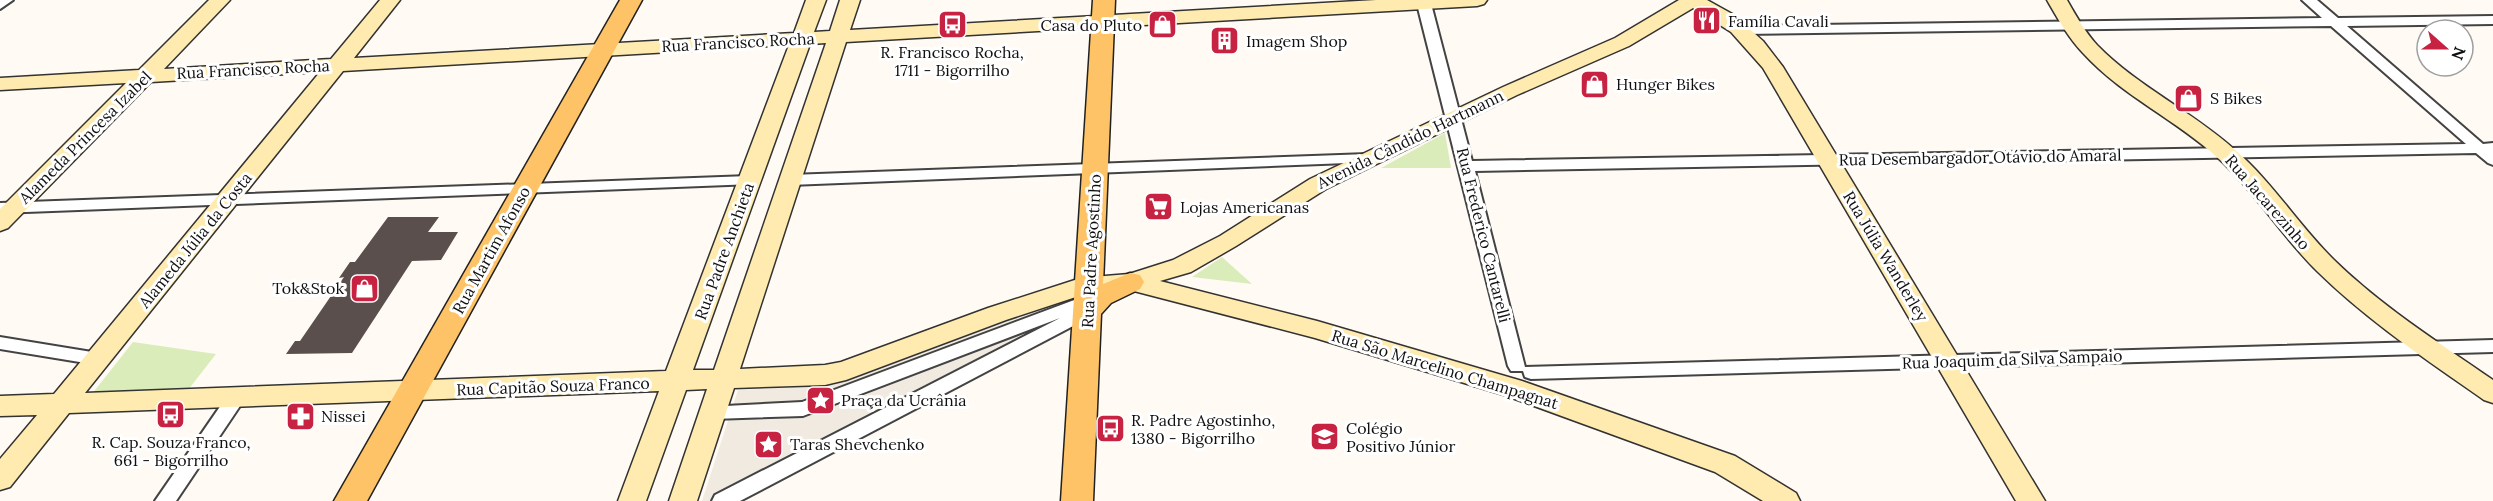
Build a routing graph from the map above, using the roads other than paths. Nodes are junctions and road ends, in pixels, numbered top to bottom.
1 (6, 0) edge
2 (220, 0) edge
3 (390, 0) edge
4 (631, 0) edge
5 (816, 0) edge
6 (850, 0) edge
7 (1477, 0) edge
8 (1692, 0) edge
9 (2057, 0) edge
10 (2309, 0) edge
11 (1424, 1) edge
12 (0, 5) edge
13 (1104, 10) edge
14 (1730, 17) edge
15 (2493, 20) edge
16 (2334, 22) junction
17 (2069, 26) junction
18 (838, 36) junction
19 (802, 38) junction
20 (604, 49) junction
21 (338, 64) junction
22 (146, 75) junction
23 (0, 84) edge
24 (1455, 117) junction
25 (2486, 148) edge
26 (2225, 153) junction
27 (1368, 159) junction
28 (1828, 160) junction
29 (2493, 160) edge
30 (1467, 166) junction
31 (1096, 169) junction
32 (790, 180) junction
33 (749, 182) junction
34 (525, 190) junction
35 (226, 201) junction
36 (5, 213) edge
37 (1130, 282) junction
38 (1089, 298) junction
39 (0, 343) edge
40 (2493, 346) edge
41 (2429, 348) junction
42 (98, 359) junction
43 (1948, 361) junction
44 (1520, 375) junction
45 (723, 380) junction
46 (676, 381) junction
47 (412, 391) junction
48 (2493, 393) edge
49 (237, 397) junction
50 (62, 403) junction
51 (0, 406) edge
52 (713, 412) junction
53 (0, 479) edge
54 (165, 501) edge
55 (350, 501) edge
56 (632, 501) edge
57 (683, 501) edge
58 (722, 501) edge
59 (1077, 501) edge
60 (1786, 501) edge
61 (2031, 501) edge

1 - 12 street
2 - 22 main road, Alameda Princesa Izabel
3 - 21 main road, Alameda Júlia da Costa
4 - 20 main road, Rua Martim Afonso
5 - 19 main road, Rua Padre Anchieta
6 - 18 main road
7 - 11 main road, Rua Francisco Rocha
8 - 14 main road, Rua Júlia Wanderley
8 - 24 main road, Avenida Cândido Hartmann
9 - 17 main road, Rua Jacarezinho
10 - 16 street
11 - 13 main road, Rua Francisco Rocha
11 - 24 street, Rua Frederico Cantarelli
13 - 18 main road, Rua Francisco Rocha
13 - 31 main road, Rua Padre Agostinho
14 - 17 street
14 - 28 main road, Rua Júlia Wanderley
15 - 16 street
16 - 17 street
16 - 25 street
17 - 26 main road, Rua Jacarezinho
18 - 19 main road, Rua Francisco Rocha
18 - 32 main road
19 - 20 main road, Rua Francisco Rocha
19 - 33 main road, Rua Padre Anchieta
20 - 21 main road, Rua Francisco Rocha
20 - 34 main road, Rua Martim Afonso
21 - 22 main road, Rua Francisco Rocha
21 - 35 main road, Alameda Júlia da Costa
22 - 23 main road, Rua Francisco Rocha
22 - 36 main road, Alameda Princesa Izabel
24 - 27 main road, Avenida Cândido Hartmann
24 - 30 street, Rua Frederico Cantarelli
25 - 26 street, Rua Desembargador Otávio do Amaral
25 - 29 street
26 - 28 street, Rua Desembargador Otávio do Amaral
26 - 41 main road, Rua Jacarezinho
27 - 31 street
27 - 37 main road, Avenida Cândido Hartmann
28 - 30 street, Rua Desembargador Otávio do Amaral
28 - 43 main road, Rua Júlia Wanderley
30 - 44 street, Rua Frederico Cantarelli
31 - 32 street
31 - 38 main road, Rua Padre Agostinho
32 - 45 main road
33 - 34 street
33 - 46 main road, Rua Padre Anchieta
34 - 35 street
34 - 47 main road, Rua Martim Afonso
35 - 36 street
35 - 42 main road, Alameda Júlia da Costa
37 - 38 main road
37 - 44 main road, Rua São Marcelino Champagnat
38 - 45 main road, Rua Capitão Souza Franco
38 - 52 street
38 - 58 street
38 - 59 main road, Rua Padre Agostinho
39 - 42 street
40 - 41 street, Rua Joaquim da Silva Sampaio
41 - 43 street, Rua Joaquim da Silva Sampaio
41 - 48 main road, Rua Jacarezinho
42 - 50 main road, Alameda Júlia da Costa
43 - 44 street, Rua Joaquim da Silva Sampaio
43 - 61 main road, Rua Júlia Wanderley
44 - 60 main road, Rua São Marcelino Champagnat
45 - 46 main road, Rua Capitão Souza Franco
45 - 52 main road
46 - 47 main road, Rua Capitão Souza Franco
46 - 56 main road, Rua Padre Anchieta
47 - 49 main road, Rua Capitão Souza Franco
47 - 55 main road, Rua Martim Afonso
49 - 50 main road, Rua Capitão Souza Franco
49 - 54 street
50 - 51 main road, Rua Capitão Souza Franco
50 - 53 main road, Alameda Júlia da Costa
52 - 57 main road

